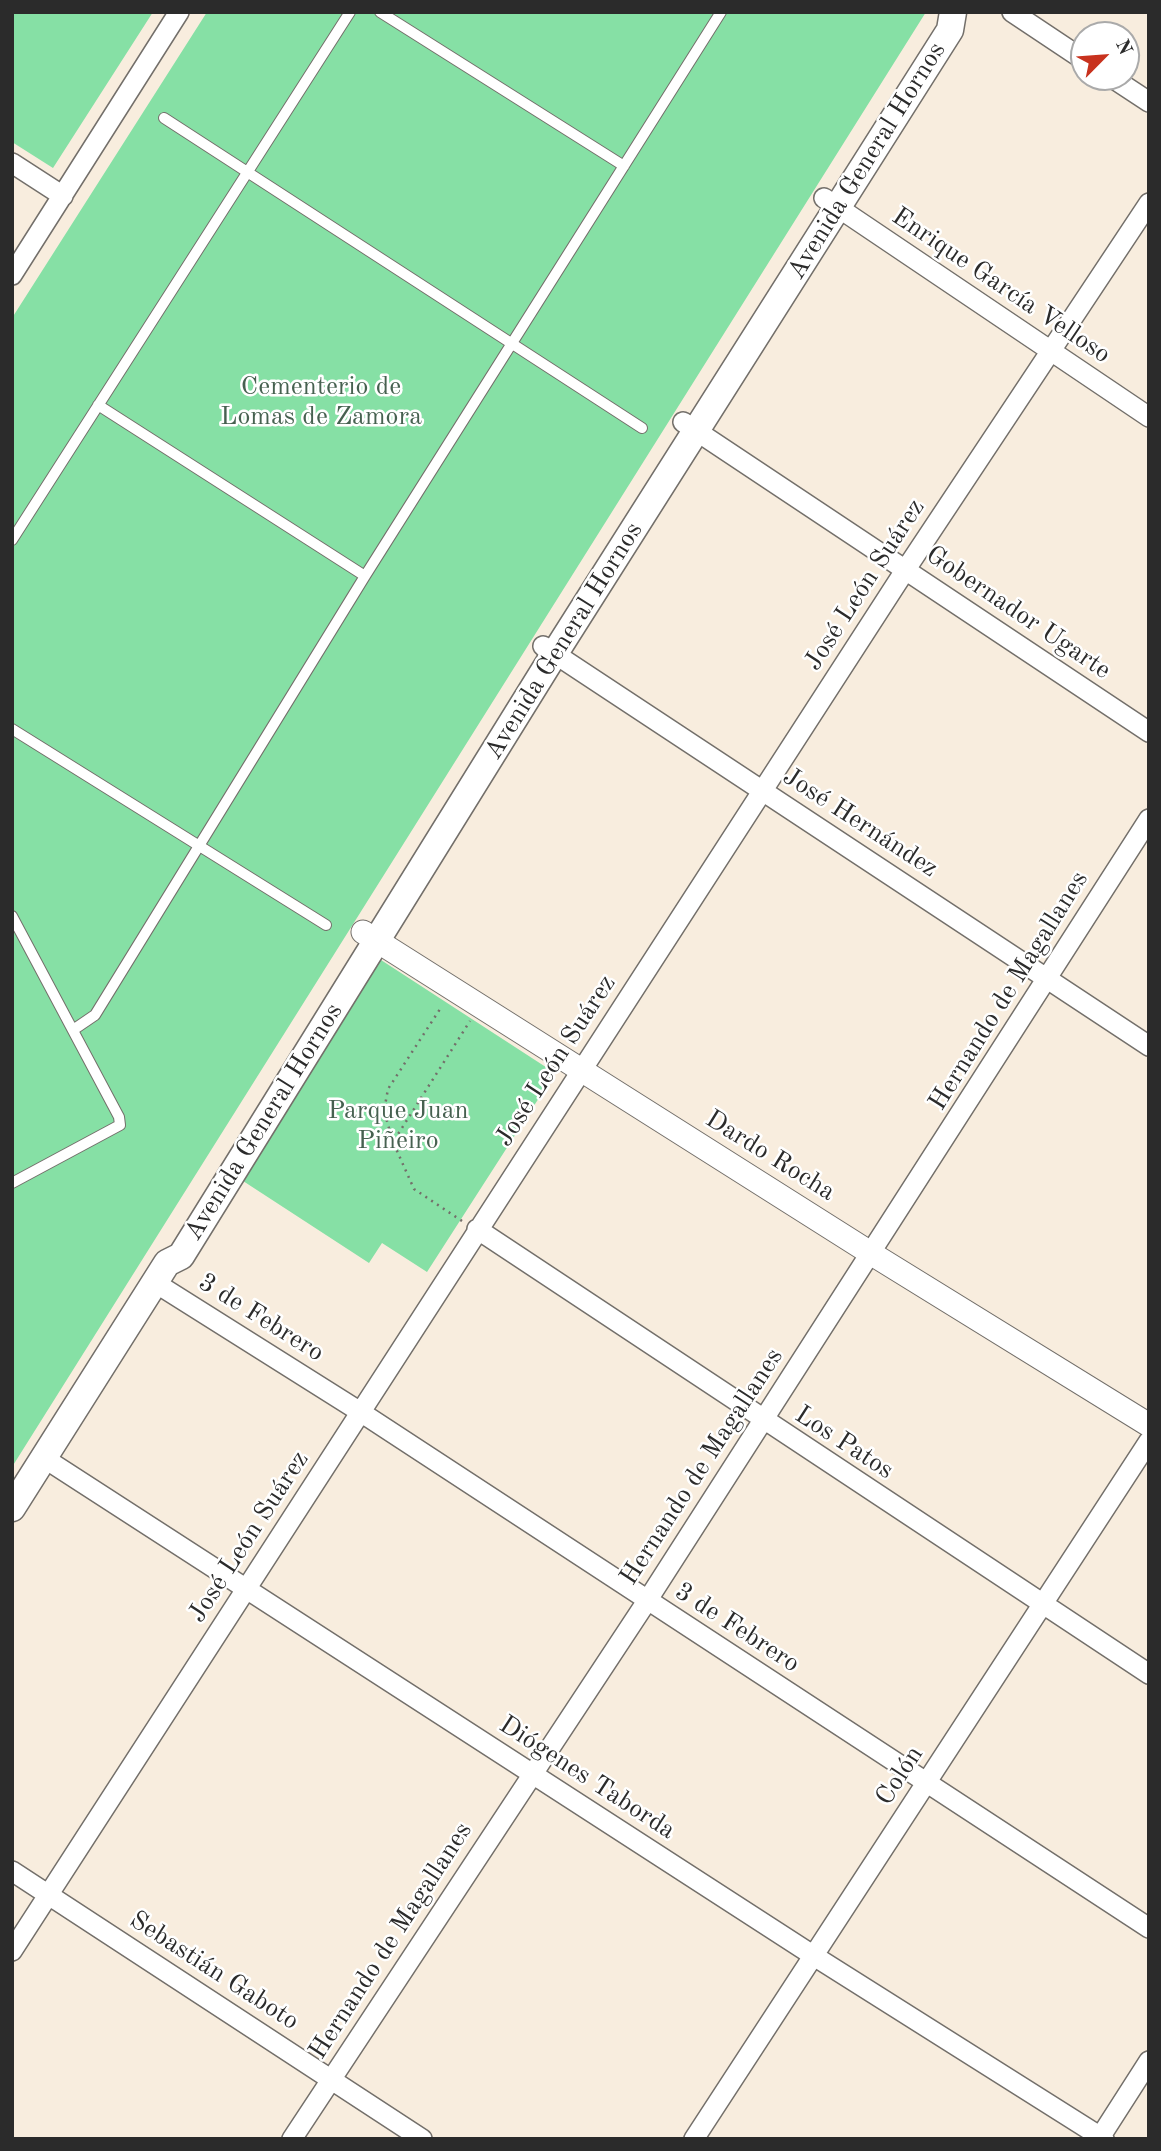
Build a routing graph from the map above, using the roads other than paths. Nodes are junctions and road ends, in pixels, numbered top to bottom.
1 (179, 12) edge
2 (350, 12) edge
3 (380, 12) edge
4 (721, 12) edge
5 (951, 12) edge
6 (1012, 12) edge
7 (1070, 51) edge
8 (1132, 91) edge
9 (1149, 102) edge
10 (164, 118) dead end
11 (12, 163) edge
12 (624, 166) junction
13 (247, 174) junction
14 (63, 196) junction
15 (831, 202) junction
16 (1149, 202) edge
17 (12, 275) edge
18 (513, 342) junction
19 (1050, 353) junction
20 (98, 405) junction
21 (1149, 418) edge
22 (690, 426) junction
23 (642, 428) dead end
24 (12, 540) edge
25 (906, 569) junction
26 (365, 576) junction
27 (549, 649) junction
28 (12, 729) edge
29 (1149, 732) edge
30 (764, 791) junction
31 (1149, 819) edge
32 (197, 846) junction
33 (12, 916) edge
34 (326, 925) dead end
35 (370, 936) junction
36 (1048, 979) junction
37 (74, 1030) junction
38 (1149, 1046) edge
39 (583, 1070) junction
40 (12, 1184) edge
41 (477, 1229) junction
42 (872, 1254) junction
43 (160, 1272) junction
44 (362, 1413) junction
45 (763, 1421) junction
46 (1149, 1424) edge
47 (1149, 1441) edge
48 (44, 1458) junction
49 (12, 1508) edge
50 (247, 1587) junction
51 (648, 1601) junction
52 (1043, 1604) junction
53 (1149, 1674) edge
54 (533, 1774) junction
55 (926, 1784) junction
56 (12, 1871) edge
57 (50, 1895) junction
58 (1149, 1928) edge
59 (12, 1951) edge
60 (814, 1956) junction
61 (1149, 2061) edge
62 (331, 2079) junction
63 (1101, 2138) edge
64 (292, 2139) edge
65 (422, 2139) edge
66 (694, 2139) edge

1 - 14 street
2 - 13 lane
3 - 12 lane
4 - 12 lane
5 - 15 main road, Avenida General Hornos
6 - 7 street
8 - 9 street
10 - 13 lane
11 - 14 street
12 - 18 lane
13 - 18 lane
13 - 20 lane
14 - 17 street
15 - 19 street, Enrique García Velloso
15 - 22 main road, Avenida General Hornos
16 - 19 street, José León Suárez
18 - 23 lane
18 - 26 lane
19 - 21 street, Enrique García Velloso
19 - 25 street, José León Suárez
20 - 24 lane
20 - 26 lane
22 - 25 street, Gobernador Ugarte
22 - 27 main road, Avenida General Hornos
25 - 29 street, Gobernador Ugarte
25 - 30 street, José León Suárez
26 - 32 lane
27 - 30 street, José Hernández
27 - 35 main road, Avenida General Hornos
28 - 32 lane
30 - 36 street, José Hernández
30 - 39 street, José León Suárez
31 - 36 street, Hernando de Magallanes
32 - 34 lane
32 - 37 lane
33 - 37 lane
35 - 39 street, Dardo Rocha
35 - 43 main road, Avenida General Hornos
36 - 38 street, José Hernández
36 - 42 street, Hernando de Magallanes
37 - 40 lane
39 - 41 street, José León Suárez
39 - 42 street, Dardo Rocha
41 - 44 street, José León Suárez
41 - 45 street, Los Patos
42 - 45 street, Hernando de Magallanes
42 - 46 street, Dardo Rocha
43 - 44 street, 3 de Febrero
43 - 48 main road, Avenida General Hornos
44 - 50 street, José León Suárez
44 - 51 street, 3 de Febrero
45 - 51 street, Hernando de Magallanes
45 - 52 street, Los Patos
47 - 52 street, Colón
48 - 49 main road, Avenida General Hornos
48 - 50 street, Diógenes Taborda
50 - 54 street, Diógenes Taborda
50 - 57 street, José León Suárez
51 - 54 street, Hernando de Magallanes
51 - 55 street, 3 de Febrero
52 - 53 street, Los Patos
52 - 55 street, Colón
54 - 60 street, Diógenes Taborda
54 - 62 street, Hernando de Magallanes
55 - 58 street, 3 de Febrero
55 - 60 street, Colón
56 - 57 street, Sebastián Gaboto
57 - 59 street, José León Suárez
57 - 62 street, Sebastián Gaboto
60 - 63 street, Diógenes Taborda
60 - 66 street, Colón
61 - 63 street
62 - 64 street, Hernando de Magallanes
62 - 65 street, Sebastián Gaboto

